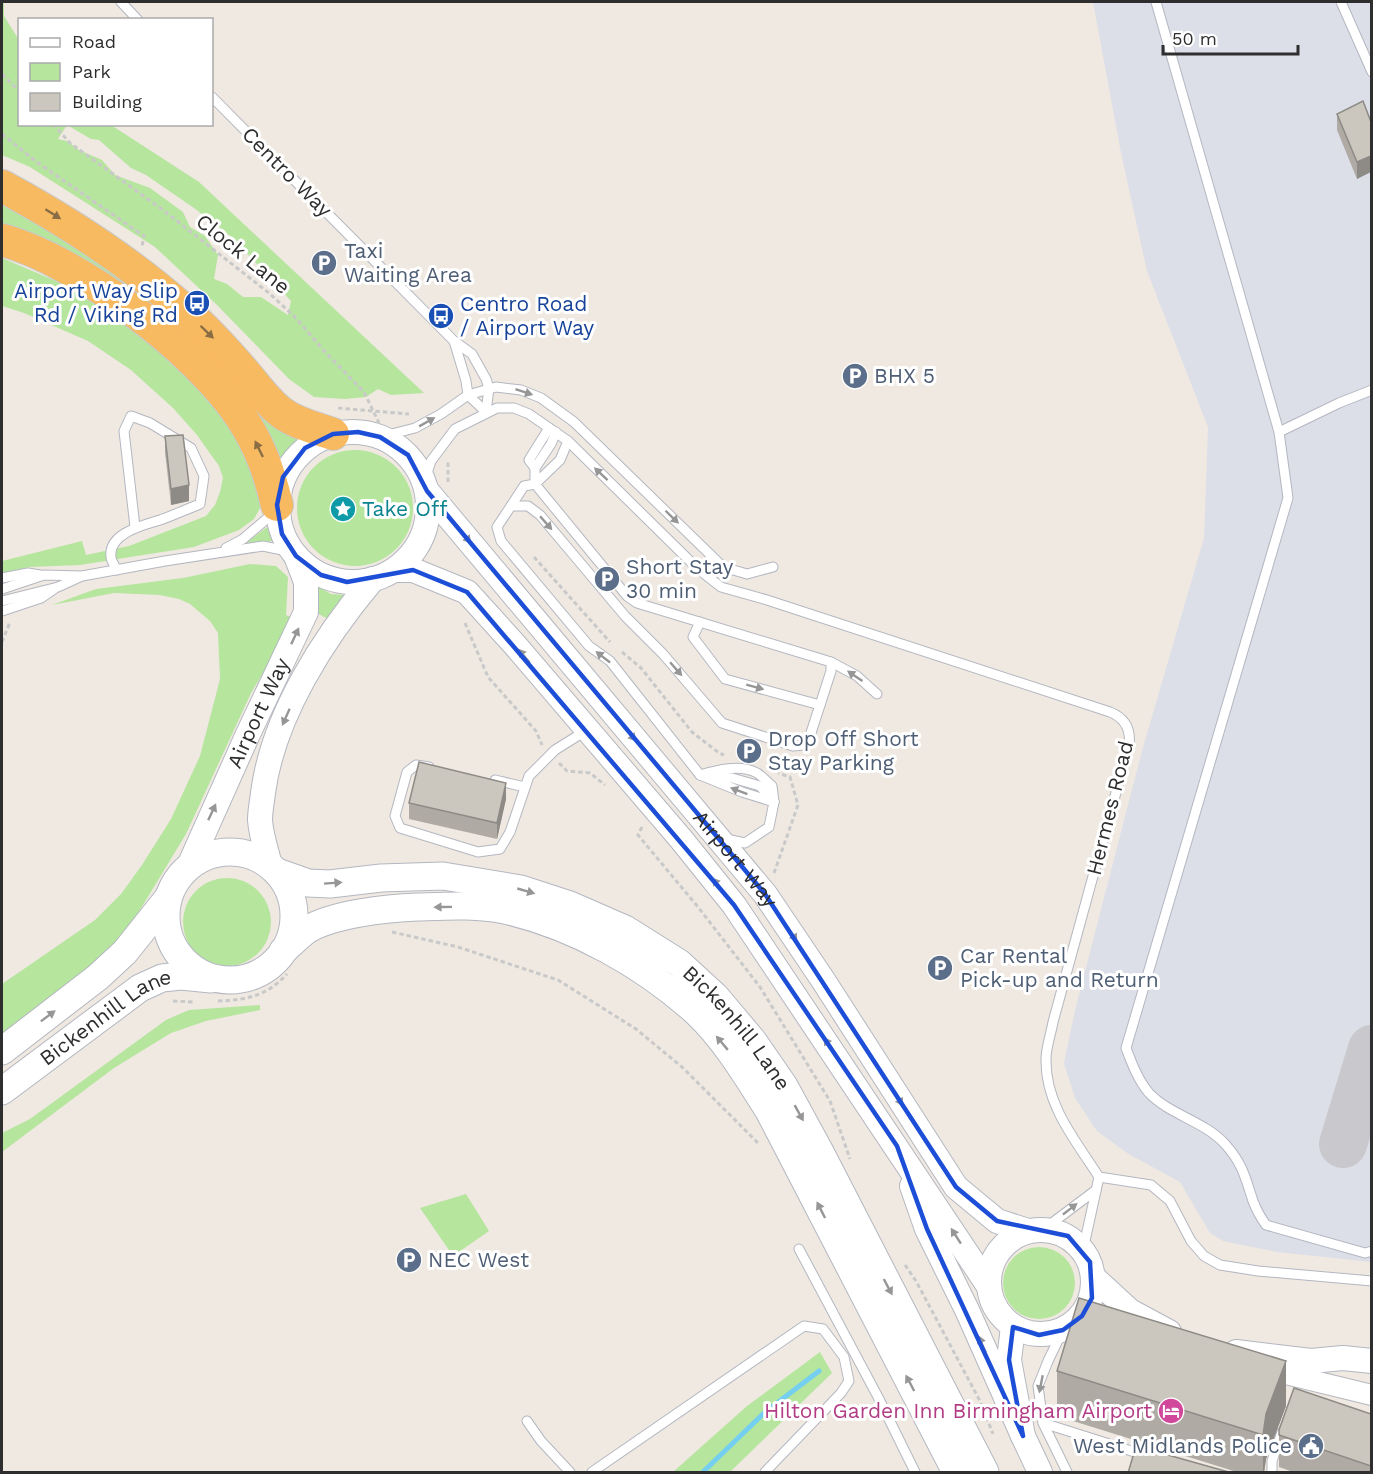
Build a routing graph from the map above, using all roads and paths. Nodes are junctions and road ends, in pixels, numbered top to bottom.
1 (121, 2) edge
2 (1156, 2) edge
3 (1341, 2) edge
4 (136, 18) edge
5 (1371, 72) edge
6 (2, 74) edge
7 (18, 90) edge
8 (213, 98) edge
9 (55, 126) edge
10 (2, 134) edge
11 (2, 186) edge
12 (2, 240) edge
13 (141, 251) dead end
14 (454, 341) junction
15 (489, 388) junction
16 (1371, 390) edge
17 (468, 395) junction
18 (486, 412) junction
19 (552, 430) junction
20 (1280, 432) junction
21 (333, 434) junction
22 (380, 437) junction
23 (568, 441) junction
24 (535, 483) junction
25 (425, 487) junction
26 (512, 506) junction
27 (278, 507) junction
28 (135, 527) junction
29 (530, 552) dead end
30 (219, 553) junction
31 (294, 554) junction
32 (773, 567) dead end
33 (117, 570) junction
34 (44, 575) junction
35 (384, 575) junction
36 (82, 576) junction
37 (2, 578) edge
38 (58, 586) junction
39 (2, 589) edge
40 (2, 601) edge
41 (637, 603) junction
42 (2, 611) edge
43 (625, 615) junction
44 (462, 617) dead end
45 (10, 622) dead end
46 (700, 622) junction
47 (2, 642) edge
48 (831, 662) junction
49 (877, 694) dead end
50 (820, 705) junction
51 (587, 730) junction
52 (551, 754) junction
53 (729, 757) dead end
54 (444, 768) edge
55 (770, 770) dead end
56 (700, 775) junction
57 (490, 779) edge
58 (525, 787) junction
59 (612, 790) dead end
60 (774, 802) junction
61 (645, 822) dead end
62 (638, 834) dead end
63 (715, 836) junction
64 (189, 866) junction
65 (273, 868) junction
66 (770, 883) dead end
67 (168, 897) junction
68 (391, 932) dead end
69 (286, 962) junction
70 (218, 990) junction
71 (171, 1001) dead end
72 (195, 1002) dead end
73 (2, 1051) edge
74 (2, 1091) edge
75 (897, 1146) junction
76 (762, 1147) dead end
77 (1099, 1177) junction
78 (1096, 1190) junction
79 (1036, 1230) junction
80 (799, 1249) dead end
81 (1083, 1250) junction
82 (1371, 1251) edge
83 (1094, 1278) junction
84 (1371, 1281) edge
85 (988, 1285) junction
86 (1013, 1327) junction
87 (1064, 1330) junction
88 (1206, 1349) junction
89 (1371, 1353) edge
90 (1343, 1358) junction
91 (1371, 1361) edge
92 (1371, 1395) edge
93 (527, 1421) dead end
94 (1285, 1424) edge
95 (1033, 1429) junction
96 (1156, 1458) edge
97 (570, 1473) edge
98 (592, 1473) edge
99 (765, 1473) edge
100 (915, 1473) edge
101 (956, 1473) edge
102 (985, 1473) edge
103 (1040, 1473) edge
104 (1067, 1473) edge
105 (1272, 1473) edge

1 - 4 lane
2 - 20 lane
3 - 5 lane
6 - 7 path
8 - 14 lane, Centro Way
9 - 22 path, Clock Lane
10 - 13 path
11 -> 21 highway
27 -> 12 highway
14 - 15 lane, Centro Way
14 - 17 lane
15 - 17 lane
15 - 18 lane
15 -> 32 lane
16 - 20 lane
17 - 18 lane
22 -> 17 lane
18 - 19 lane, Hermes Road
18 - 25 lane
19 - 23 lane, Hermes Road
19 - 24 lane
20 - 82 lane
21 - 22 street
21 - 27 street
22 - 25 street
23 - 24 lane
77 -> 23 lane, Hermes Road
24 - 26 lane
24 - 41 lane
25 - 35 street
25 -> 63 street, Airport Way
26 -> 43 lane
56 -> 26 lane
27 - 30 lane
27 - 31 street
28 - 28 lane
28 - 33 lane
29 - 53 path
30 - 31 lane
30 - 33 lane
31 - 35 street
64 -> 31 street, Airport Way
33 - 36 lane
34 - 36 lane
34 - 37 lane
34 - 39 lane
51 -> 35 street, Airport Way
35 -> 65 street, Airport Way
36 - 38 lane
38 - 40 lane
38 - 42 lane
41 - 43 lane
41 - 46 lane
43 -> 50 lane
44 - 52 path
45 - 47 path
46 - 48 lane
46 -> 50 lane
49 -> 48 lane
48 - 50 lane
51 - 52 lane
75 -> 51 street, Airport Way
52 - 58 lane
52 - 59 path
54 - 58 lane
55 - 66 path
60 -> 56 lane
56 - 60 lane
57 - 58 lane
60 - 63 lane
61 - 62 path
63 -> 79 street, Airport Way
64 - 65 main road
64 - 67 main road
65 - 69 main road
65 -> 102 main road, Bickenhill Lane
67 - 70 main road
73 -> 67 main road, Bickenhill Lane
68 - 76 path
69 - 70 main road
69 - 70 path
101 -> 69 main road, Bickenhill Lane
70 - 74 main road, Bickenhill Lane
71 - 72 path
85 -> 75 street, Airport Way
95 -> 75 street
77 - 78 lane
77 - 84 lane
79 -> 78 lane
78 - 81 lane
79 - 81 street
79 - 85 street
80 - 100 lane
81 - 83 street
83 - 87 street
83 - 88 street
85 - 86 street
86 - 87 street
86 - 95 street
87 -> 95 lane
88 - 90 street
88 - 92 street
89 - 90 lane
90 - 91 street
93 - 97 lane
94 - 105 lane
95 - 96 lane
95 - 103 street
95 - 104 lane
98 - 99 lane

